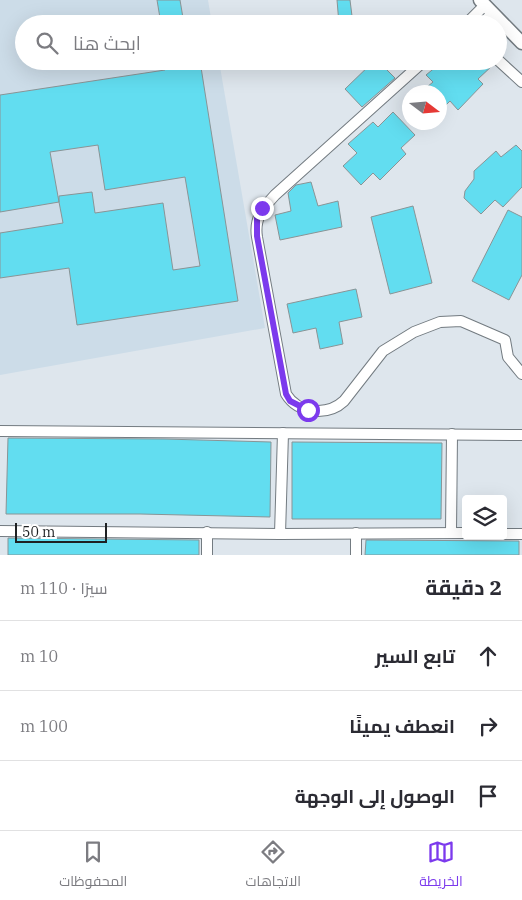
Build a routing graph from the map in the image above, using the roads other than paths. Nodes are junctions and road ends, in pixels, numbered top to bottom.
1 (486, 6) edge
2 (476, 15) edge
3 (495, 15) edge
4 (507, 28) edge
5 (522, 43) edge
6 (507, 68) edge
7 (414, 70) edge
8 (522, 82) edge
9 (522, 374) edge
10 (0, 431) edge
11 (283, 433) junction
12 (452, 434) junction
13 (522, 435) edge
14 (0, 531) edge
15 (207, 532) junction
16 (356, 533) junction
17 (451, 533) junction
18 (462, 533) edge
19 (280, 534) junction
20 (507, 534) edge
21 (522, 534) edge
22 (207, 555) edge
23 (356, 555) edge

1 - 2 street
1 - 3 street
4 - 5 street
6 - 8 street
7 - 9 street
10 - 11 street
11 - 12 street
11 - 19 street
12 - 13 street
12 - 17 street
14 - 15 street
15 - 19 street
15 - 22 street
16 - 17 street
16 - 19 street
16 - 23 street
17 - 18 street
20 - 21 street

